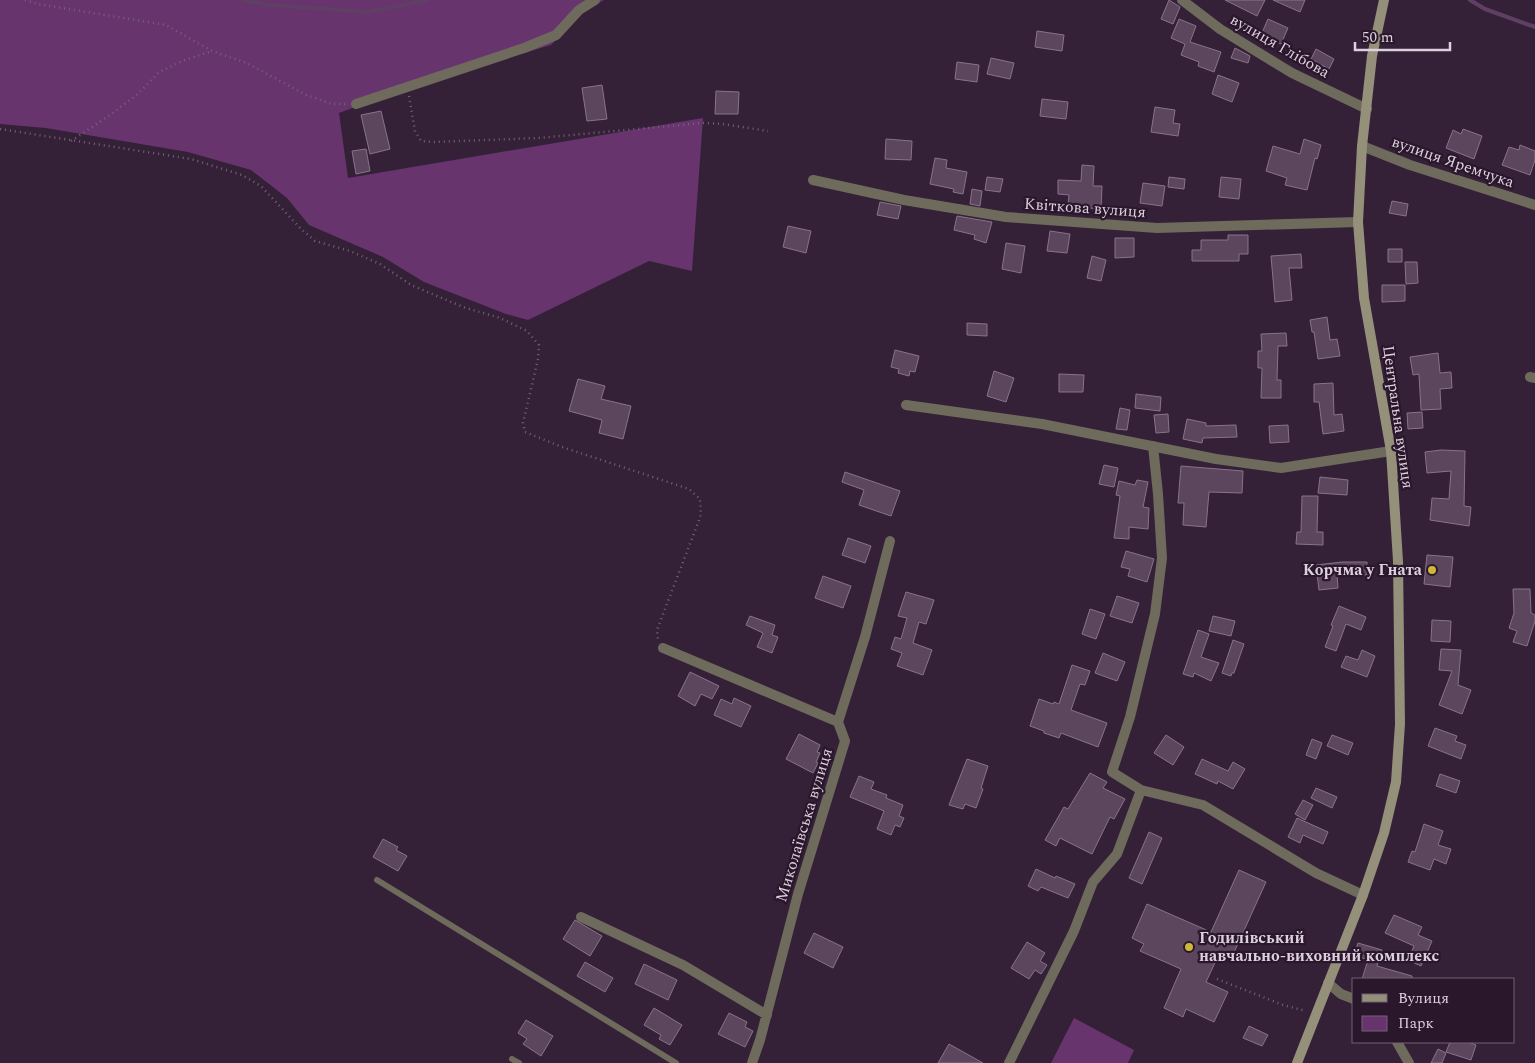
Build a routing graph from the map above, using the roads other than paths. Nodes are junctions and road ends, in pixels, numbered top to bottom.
1 (595, 0) edge
2 (1182, 0) edge
3 (1384, 0) edge
4 (356, 104) road end
5 (1367, 109) junction
6 (1362, 146) junction
7 (813, 180) dead end
8 (1535, 205) edge
9 (1358, 222) junction
10 (906, 405) dead end
11 (1153, 446) junction
12 (1391, 451) junction
13 (890, 541) dead end
14 (663, 648) road end
15 (838, 722) junction
16 (1141, 790) junction
17 (378, 880) dead end
18 (1363, 895) junction
19 (581, 917) dead end
20 (1328, 983) junction
21 (1352, 998) edge
22 (767, 1015) junction
23 (1398, 1043) edge
24 (512, 1059) dead end
25 (519, 1063) edge
26 (676, 1063) edge
27 (752, 1063) edge
28 (1009, 1063) edge
29 (1298, 1063) edge
30 (1409, 1063) edge

1 - 4 street
2 - 5 street, вулиця Глібова
3 - 5 main road, Центральна вулиця
5 - 6 main road, Центральна вулиця
6 - 8 street, вулиця Яремчука
6 - 9 main road, Центральна вулиця
7 - 9 street, Квіткова вулиця
9 - 12 main road, Центральна вулиця
10 - 11 street
11 - 12 street
11 - 16 street
12 - 18 main road, Центральна вулиця
13 - 15 street
14 - 15 street
15 - 22 street, Миколаївська вулиця
16 - 18 street
16 - 28 street
17 - 26 lane
18 - 20 main road, Центральна вулиця
19 - 22 street
20 - 21 street
20 - 29 main road, Центральна вулиця
22 - 27 street, Миколаївська вулиця
23 - 30 street
24 - 25 lane

